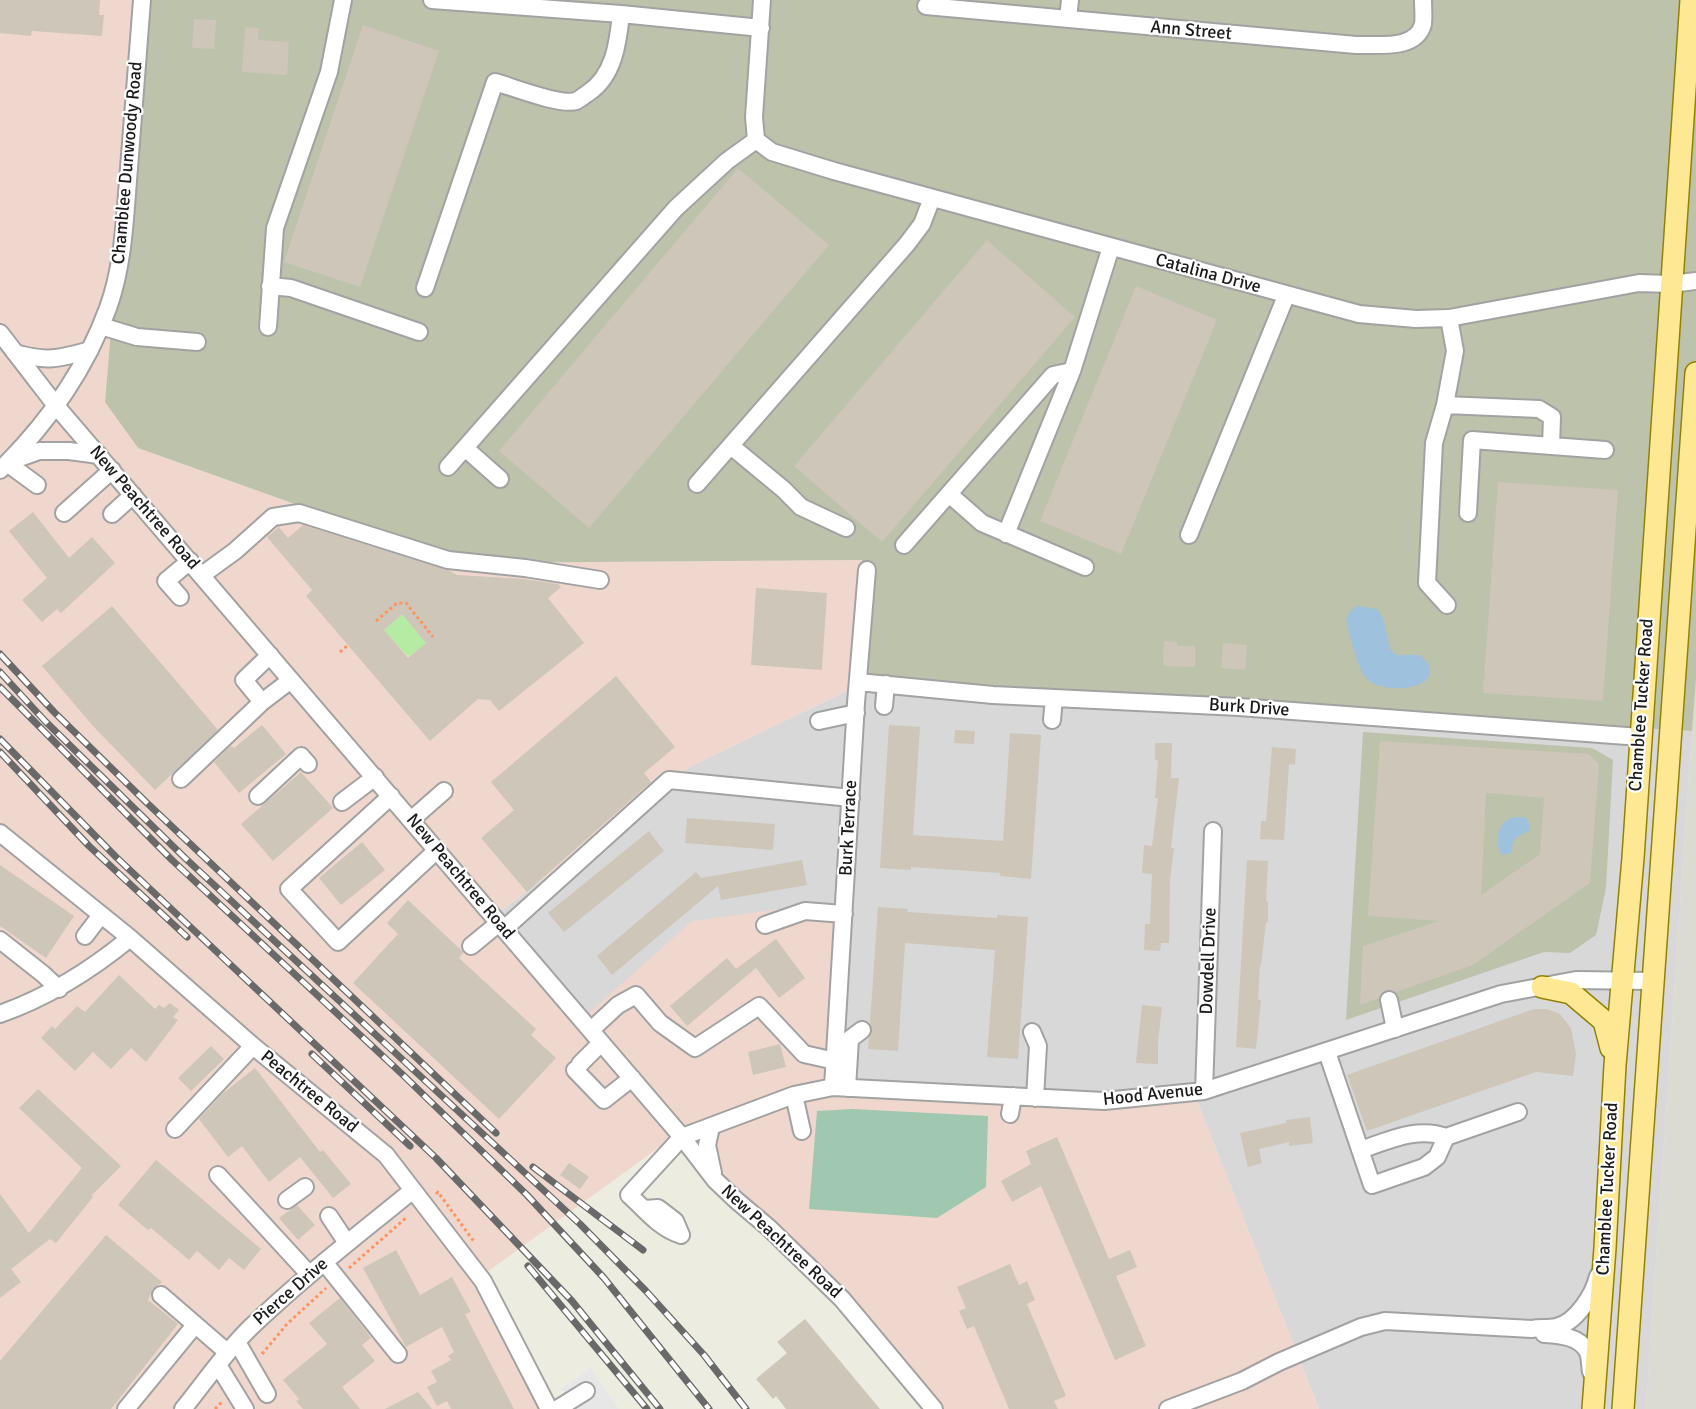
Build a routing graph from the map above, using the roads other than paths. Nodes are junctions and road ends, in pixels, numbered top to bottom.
1 (142, 0) edge
2 (343, 0) edge
3 (432, 0) edge
4 (762, 0) edge
5 (1070, 0) edge
6 (1423, 0) edge
7 (1691, 0) edge
8 (926, 6) dead end
9 (621, 14) junction
10 (1068, 19) junction
11 (761, 28) junction
12 (756, 140) junction
13 (932, 198) junction
14 (1111, 247) junction
15 (1696, 281) edge
16 (1671, 284) junction
17 (270, 286) junction
18 (425, 288) dead end
19 (1286, 296) junction
20 (1449, 318) junction
21 (101, 326) junction
22 (268, 327) dead end
23 (418, 332) dead end
24 (197, 342) dead end
25 (6, 344) edge
26 (90, 350) junction
27 (1072, 371) junction
28 (1696, 373) edge
29 (1445, 405) junction
30 (57, 406) junction
31 (731, 446) junction
32 (1551, 446) junction
33 (465, 448) junction
34 (1605, 450) dead end
35 (99, 455) junction
36 (4, 466) edge
37 (448, 467) dead end
38 (112, 470) junction
39 (500, 479) dead end
40 (697, 484) dead end
41 (37, 485) dead end
42 (949, 494) junction
43 (133, 495) junction
44 (64, 513) dead end
45 (1468, 513) dead end
46 (112, 514) dead end
47 (846, 528) dead end
48 (1006, 534) junction
49 (1189, 535) dead end
50 (904, 545) dead end
51 (190, 561) junction
52 (1085, 567) dead end
53 (867, 570) dead end
54 (202, 575) junction
55 (600, 580) dead end
56 (180, 597) dead end
57 (1447, 605) dead end
58 (270, 655) junction
59 (291, 680) junction
60 (858, 682) junction
61 (885, 684) junction
62 (1054, 698) junction
63 (262, 702) junction
64 (884, 706) dead end
65 (856, 713) junction
66 (1052, 720) dead end
67 (819, 721) dead end
68 (1640, 737) junction
69 (308, 764) dead end
70 (375, 777) junction
71 (181, 779) dead end
72 (444, 791) dead end
73 (258, 796) dead end
74 (391, 796) junction
75 (851, 798) junction
76 (342, 802) dead end
77 (411, 820) junction
78 (1213, 831) dead end
79 (0, 832) edge
80 (437, 850) junction
81 (844, 914) junction
82 (101, 915) junction
83 (765, 925) dead end
84 (501, 926) junction
85 (85, 936) dead end
86 (130, 939) junction
87 (0, 940) edge
88 (471, 946) dead end
89 (1622, 980) junction
90 (1652, 981) junction
91 (1542, 987) junction
92 (59, 989) junction
93 (1389, 1000) dead end
94 (8, 1008) edge
95 (1395, 1029) junction
96 (862, 1030) dead end
97 (1032, 1032) dead end
98 (596, 1036) junction
99 (253, 1046) junction
100 (1327, 1052) junction
101 (835, 1061) junction
102 (1616, 1065) junction
103 (632, 1078) junction
104 (840, 1087) junction
105 (1204, 1091) junction
106 (794, 1095) junction
107 (1013, 1096) junction
108 (1035, 1098) junction
109 (1518, 1112) dead end
110 (1010, 1114) dead end
111 (711, 1127) junction
112 (175, 1129) dead end
113 (802, 1131) dead end
114 (682, 1137) junction
115 (1446, 1137) junction
116 (1360, 1150) junction
117 (218, 1175) dead end
118 (715, 1180) junction
119 (305, 1187) dead end
120 (413, 1191) junction
121 (287, 1200) dead end
122 (645, 1209) dead end
123 (329, 1216) dead end
124 (347, 1244) junction
125 (1605, 1248) junction
126 (324, 1262) junction
127 (309, 1274) junction
128 (161, 1295) dead end
129 (195, 1325) junction
130 (1532, 1329) junction
131 (227, 1353) junction
132 (398, 1354) dead end
133 (586, 1391) dead end
134 (267, 1394) dead end
135 (1594, 1403) edge
136 (126, 1409) edge
137 (183, 1409) edge
138 (245, 1409) edge
139 (549, 1409) edge
140 (557, 1409) edge
141 (934, 1409) edge
142 (1168, 1409) edge
143 (1623, 1409) edge

1 - 21 street, Chamblee Dunwoody Road
2 - 17 street
3 - 9 street
4 - 11 street
5 - 10 street
6 - 10 street, Ann Street
7 - 16 main road, Chamblee Tucker Road
8 - 10 street, Ann Street
9 - 11 street
9 - 18 street
11 - 12 street
12 - 13 street, Catalina Drive
12 - 33 street
13 - 14 street, Catalina Drive
13 - 31 street
14 - 19 street, Catalina Drive
14 - 27 street
15 - 16 street, Catalina Drive
16 - 20 street, Catalina Drive
16 - 68 main road, Chamblee Tucker Road
17 - 22 street
17 - 23 street
19 - 20 street, Catalina Drive
19 - 49 street
20 - 29 street
21 - 24 street
21 - 26 street, Chamblee Dunwoody Road
25 - 26 street
25 - 30 street, New Peachtree Road
26 - 30 street, Chamblee Dunwoody Road
27 - 42 street
27 - 48 street
28 - 90 main road, Chamblee Tucker Road
29 - 32 street
29 - 57 street
30 - 35 street, New Peachtree Road
30 - 36 street, Chamblee Dunwoody Road
31 - 40 street
31 - 47 street
32 - 34 street
32 - 45 street
33 - 37 street
33 - 39 street
35 - 36 street
35 - 38 street, New Peachtree Road
36 - 41 street
38 - 43 street, New Peachtree Road
38 - 44 street
42 - 48 street
42 - 50 street
43 - 46 street
43 - 51 street, New Peachtree Road
48 - 52 street
51 - 54 street, New Peachtree Road
51 - 56 street
53 - 60 street, Burk Terrace
54 - 55 street
54 - 58 street, New Peachtree Road
58 - 59 street, New Peachtree Road
58 - 63 street
59 - 63 street
59 - 70 street, New Peachtree Road
60 - 61 street, Burk Drive
60 - 65 street, Burk Terrace
61 - 62 street, Burk Drive
61 - 64 street
62 - 66 street
62 - 68 street, Burk Drive
63 - 71 street
65 - 67 street
65 - 75 street, Burk Terrace
68 - 89 main road, Chamblee Tucker Road
69 - 73 street
70 - 74 street, New Peachtree Road
70 - 76 street
72 - 77 street
74 - 77 street, New Peachtree Road
74 - 80 street
75 - 81 street, Burk Terrace
75 - 84 street
77 - 80 street, New Peachtree Road
78 - 105 street, Dowdell Drive
79 - 82 street, Peachtree Road
80 - 84 street, New Peachtree Road
81 - 83 street
81 - 101 street, Burk Terrace
82 - 85 street
82 - 86 street, Peachtree Road
84 - 88 street
84 - 98 street, New Peachtree Road
86 - 92 street
86 - 99 street, Peachtree Road
87 - 92 street
89 - 90 street, Hood Avenue
89 - 91 street, Hood Avenue
89 - 102 main road, Chamblee Tucker Road
90 - 143 main road, Chamblee Tucker Road
91 - 95 street, Hood Avenue
91 - 102 main road
92 - 94 street
93 - 95 street
95 - 100 street, Hood Avenue
96 - 104 street
97 - 108 street
98 - 101 street
98 - 103 street, New Peachtree Road
98 - 103 street
99 - 112 street
99 - 120 street, Peachtree Road
100 - 105 street, Hood Avenue
100 - 116 street
101 - 104 street, Burk Terrace
102 - 125 main road, Chamblee Tucker Road
103 - 114 street, New Peachtree Road
104 - 106 street, Hood Avenue
104 - 107 street, Hood Avenue
105 - 108 street, Hood Avenue
106 - 111 street, Hood Avenue
106 - 113 street
107 - 108 street, Hood Avenue
107 - 110 street
109 - 115 street
111 - 114 street, Hood Avenue
111 - 118 street
114 - 118 street, New Peachtree Road
114 - 122 street
115 - 116 street
115 - 116 street
117 - 127 street
118 - 141 street, New Peachtree Road
119 - 121 street
120 - 124 street, Pierce Drive
120 - 139 street, Peachtree Road
123 - 124 street
124 - 126 street, Pierce Drive
125 - 130 street
125 - 135 main road, Chamblee Tucker Road
126 - 127 street, Pierce Drive
126 - 132 street
127 - 131 street, Pierce Drive
128 - 129 street
129 - 131 street
129 - 136 street
130 - 135 street
130 - 142 street
131 - 134 street
131 - 137 street, Pierce Drive
131 - 138 street
133 - 140 street

